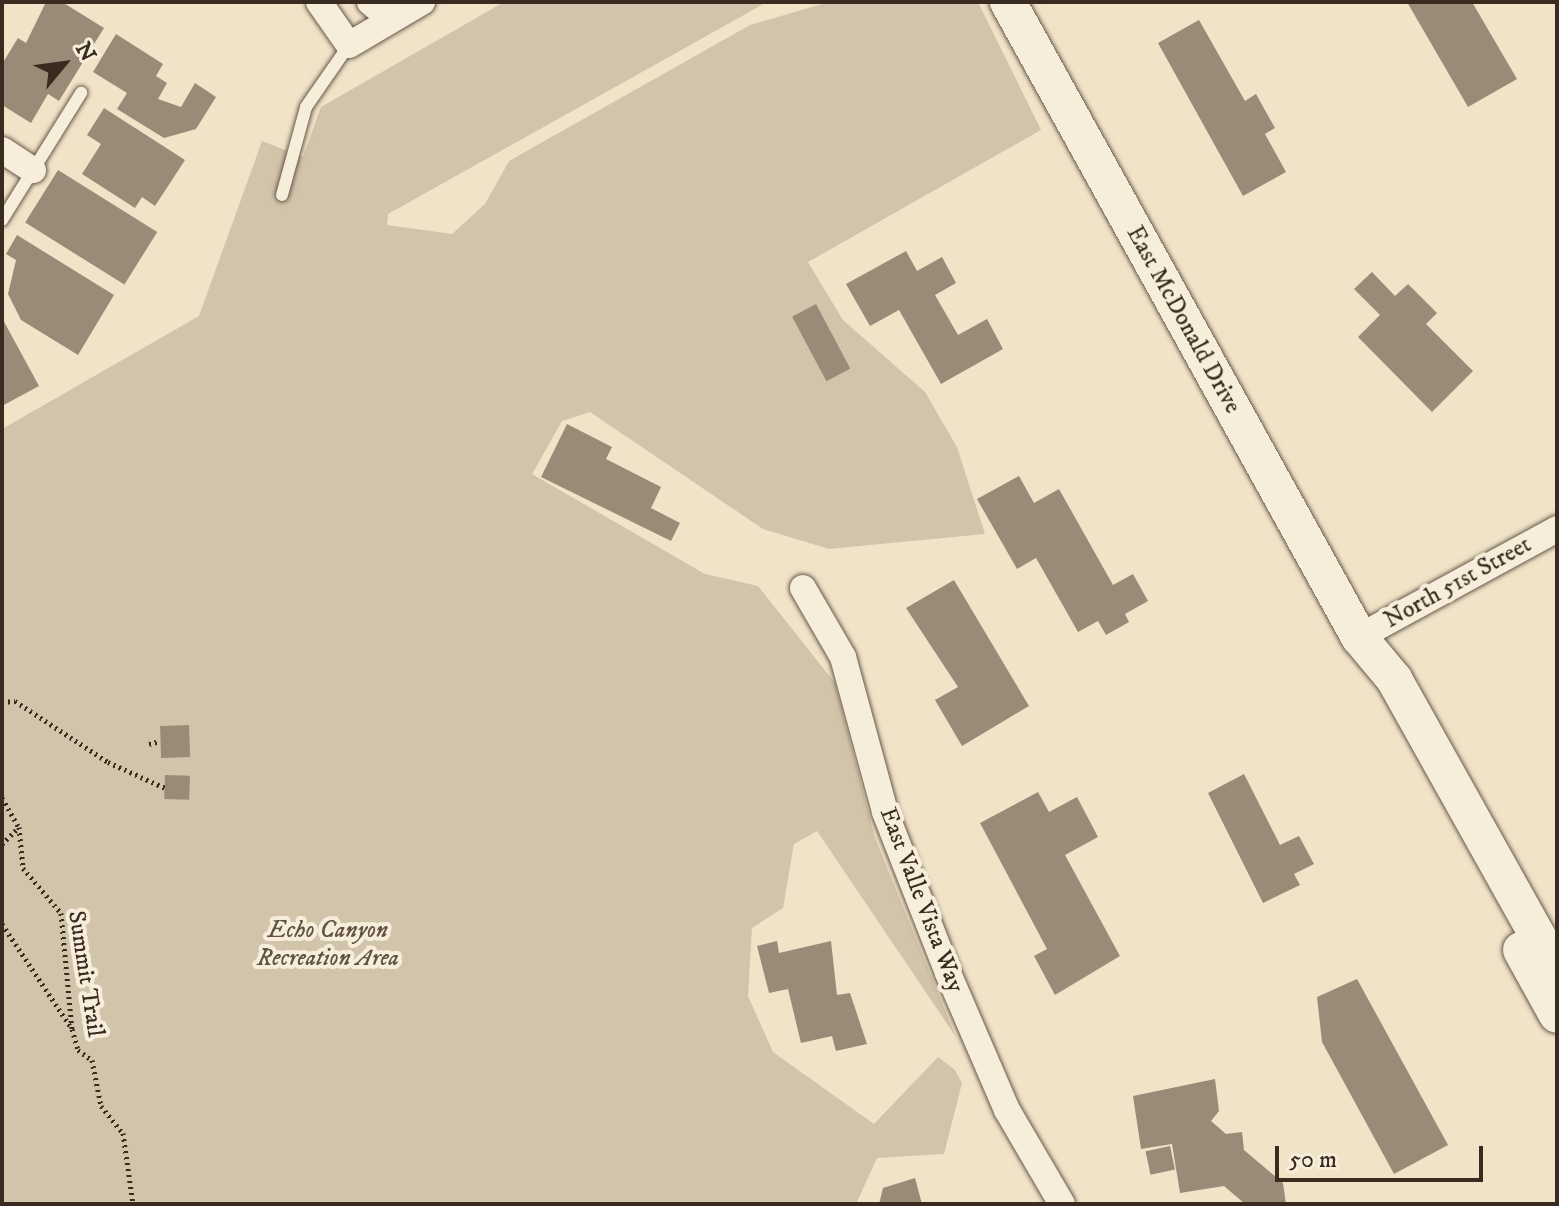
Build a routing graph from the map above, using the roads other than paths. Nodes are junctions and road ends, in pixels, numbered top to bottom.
1 (319, 2) edge
2 (370, 2) edge
3 (422, 2) edge
4 (1008, 2) edge
5 (390, 19) junction
6 (349, 45) junction
7 (81, 93) dead end
8 (2, 150) edge
9 (33, 170) junction
10 (282, 195) dead end
11 (2, 220) edge
12 (1557, 529) edge
13 (803, 588) dead end
14 (1359, 637) junction
15 (1461, 819) junction
16 (1557, 971) edge
17 (1557, 1015) edge
18 (1062, 1204) edge

1 - 6 street
2 - 5 street
3 - 5 street
4 - 14 street, East McDonald Drive
5 - 6 street
6 - 10 lane
7 - 9 lane
8 - 9 street
9 - 11 lane
12 - 14 street, North 51st Street
13 - 18 street, East Valle Vista Way
14 - 15 street, East McDonald Drive
15 - 16 street, East McDonald Drive
15 - 17 street, East McDonald Drive

